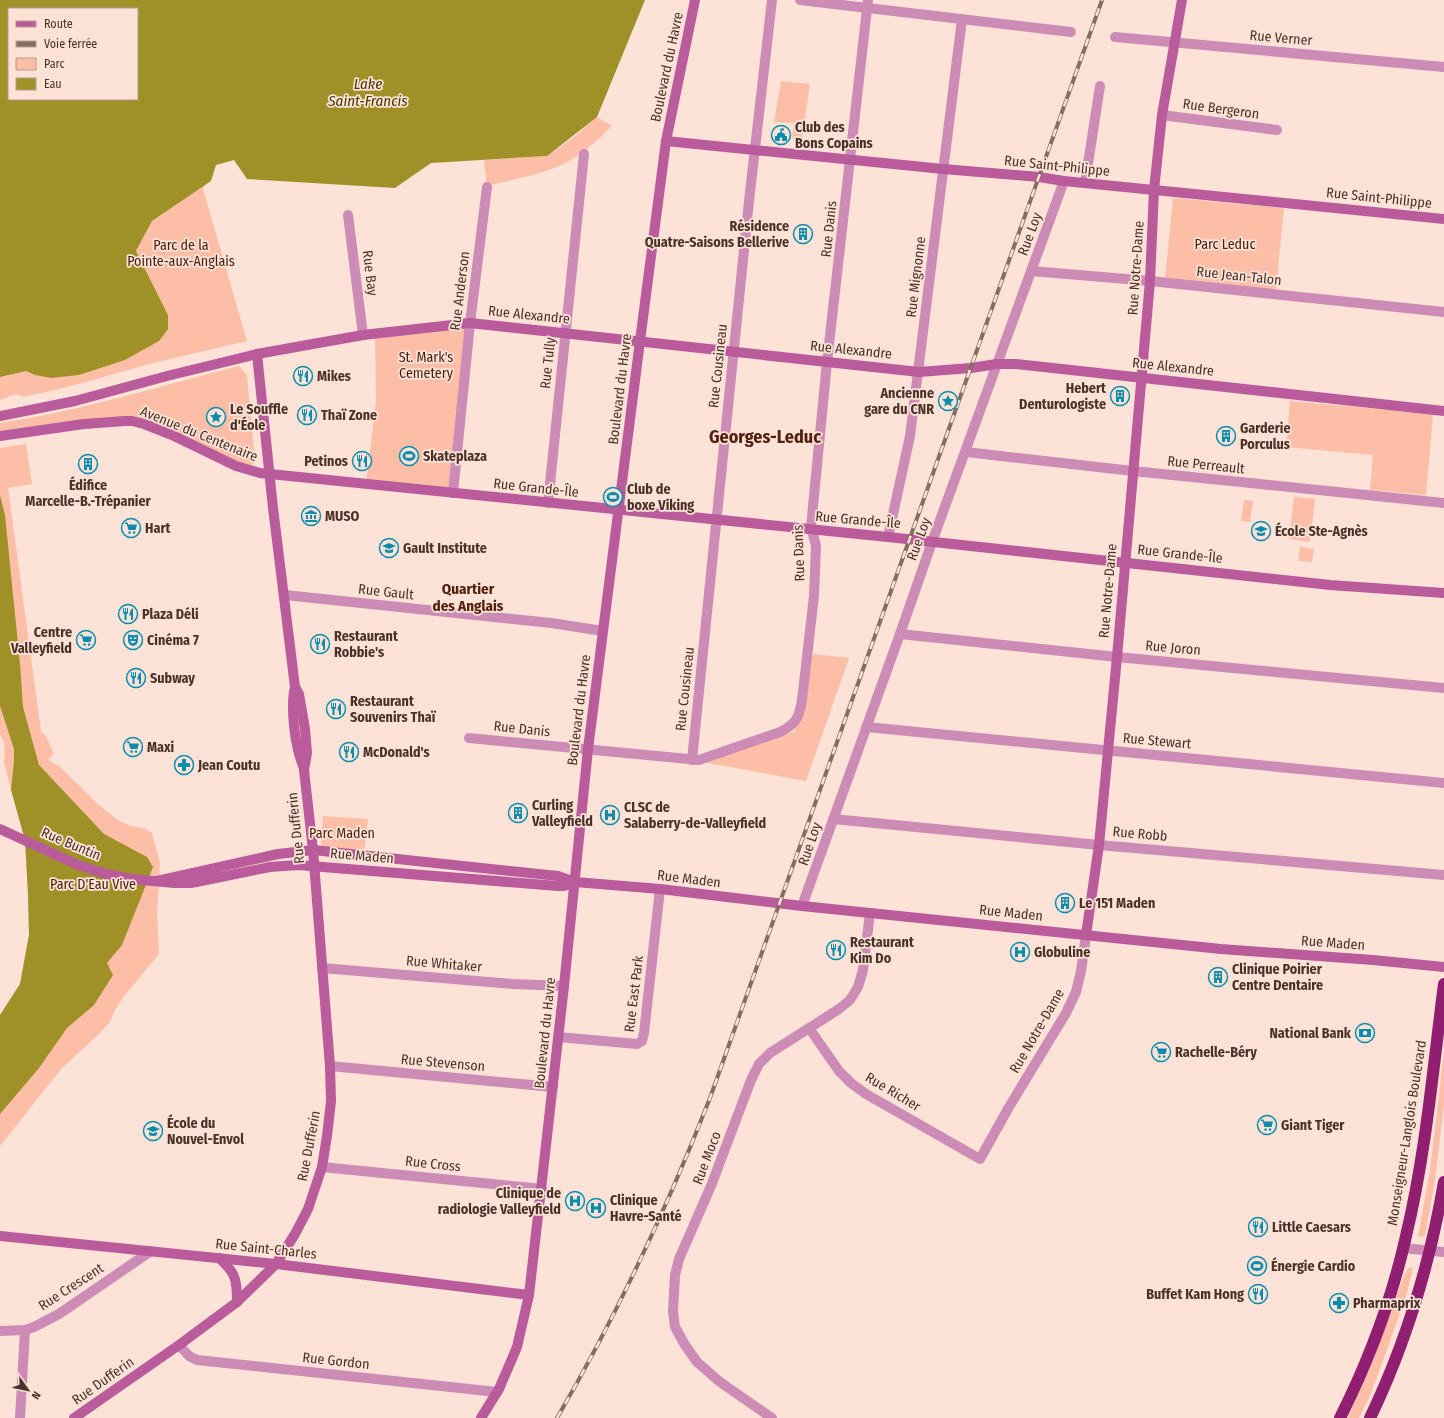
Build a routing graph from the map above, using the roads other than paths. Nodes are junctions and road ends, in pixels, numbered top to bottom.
1 (695, 0) edge
2 (772, 0) edge
3 (800, 0) edge
4 (1182, 0) edge
5 (867, 4) edge
6 (962, 19) junction
7 (1071, 32) dead end
8 (1115, 37) dead end
9 (1175, 43) junction
10 (1444, 67) edge
11 (1100, 86) dead end
12 (1162, 115) junction
13 (1277, 130) dead end
14 (666, 142) junction
15 (755, 150) junction
16 (584, 154) dead end
17 (850, 160) junction
18 (943, 169) junction
19 (1064, 181) junction
20 (1085, 183) junction
21 (487, 187) dead end
22 (1154, 190) junction
23 (348, 216) dead end
24 (1444, 219) edge
25 (1031, 272) junction
26 (1150, 281) junction
27 (1444, 312) edge
28 (470, 323) junction
29 (565, 333) junction
30 (364, 335) junction
31 (640, 341) junction
32 (733, 352) junction
33 (257, 354) junction
34 (827, 362) junction
35 (997, 364) junction
36 (919, 372) junction
37 (1141, 378) junction
38 (1444, 410) edge
39 (0, 416) edge
40 (0, 436) edge
41 (966, 452) junction
42 (1133, 471) junction
43 (269, 474) junction
44 (453, 493) junction
45 (548, 503) junction
46 (1444, 503) edge
47 (619, 510) junction
48 (717, 520) junction
49 (812, 530) junction
50 (888, 537) junction
51 (932, 542) junction
52 (1125, 562) junction
53 (1444, 593) edge
54 (284, 595) junction
55 (604, 631) junction
56 (900, 634) junction
57 (1116, 657) junction
58 (1444, 688) edge
59 (866, 727) junction
60 (469, 738) dead end
61 (588, 749) junction
62 (1108, 750) junction
63 (692, 760) junction
64 (1444, 783) edge
65 (833, 819) junction
66 (0, 829) edge
67 (1099, 845) junction
68 (313, 850) junction
69 (314, 866) junction
70 (1444, 875) edge
71 (153, 881) junction
72 (575, 882) junction
73 (660, 890) junction
74 (802, 906) junction
75 (870, 913) junction
76 (1086, 935) junction
77 (1444, 967) edge
78 (322, 968) junction
79 (1444, 984) edge
80 (564, 986) junction
81 (809, 1028) junction
82 (558, 1037) junction
83 (330, 1066) junction
84 (553, 1087) junction
85 (980, 1159) joint
86 (322, 1167) junction
87 (1444, 1182) edge
88 (542, 1189) junction
89 (0, 1236) edge
90 (1403, 1248) junction
91 (151, 1251) junction
92 (1430, 1251) junction
93 (1444, 1252) edge
94 (219, 1258) junction
95 (276, 1264) junction
96 (529, 1295) junction
97 (237, 1302) junction
98 (25, 1330) junction
99 (0, 1331) edge
100 (179, 1345) junction
101 (496, 1392) junction
102 (20, 1418) edge
103 (74, 1418) edge
104 (482, 1418) edge
105 (772, 1418) edge
106 (1340, 1418) edge
107 (1370, 1418) edge

1 - 14 street, Boulevard du Havre
2 - 15 street, Rue Cousineau
3 - 5 street
4 - 9 street, Rue Notre-Dame
5 - 6 street
5 - 17 street, Rue Danis
6 - 7 street
6 - 18 street, Rue Mignonne
8 - 9 street, Rue Verner
9 - 10 street, Rue Verner
9 - 12 street, Rue Notre-Dame
11 - 20 street
12 - 13 street, Rue Bergeron
12 - 22 street, Rue Notre-Dame
14 - 15 street, Rue Saint-Philippe
14 - 31 street, Boulevard du Havre
15 - 17 street, Rue Saint-Philippe
15 - 32 street, Rue Cousineau
16 - 29 street, Rue Tully
17 - 18 street, Rue Saint-Philippe
17 - 34 street, Rue Danis
18 - 19 street, Rue Saint-Philippe
18 - 36 street, Rue Mignonne
19 - 20 street, Rue Saint-Philippe
19 - 25 street, Rue Loy
20 - 22 street, Rue Saint-Philippe
21 - 28 street, Rue Anderson
22 - 24 street, Rue Saint-Philippe
22 - 26 street, Rue Notre-Dame
23 - 30 street, Rue Bay
25 - 26 street, Rue Jean-Talon
25 - 35 street, Rue Loy
26 - 27 street, Rue Jean-Talon
26 - 37 street, Rue Notre-Dame
28 - 29 street, Rue Alexandre
28 - 30 street, Rue Alexandre
28 - 44 street, Rue Anderson
29 - 31 street, Rue Alexandre
29 - 45 street, Rue Tully
30 - 33 street, Rue Alexandre
31 - 32 street, Rue Alexandre
31 - 47 street, Boulevard du Havre
32 - 34 street, Rue Alexandre
32 - 48 street, Rue Cousineau
33 - 39 street, Avenue du Centenaire
33 - 43 street, Rue Dufferin
34 - 36 street, Rue Alexandre
34 - 49 street, Rue Danis
35 - 36 street, Rue Alexandre
35 - 37 street, Rue Alexandre
35 - 41 street, Rue Loy
36 - 50 street, Rue Mignonne
37 - 38 street, Rue Alexandre
37 - 42 street, Rue Notre-Dame
40 - 43 street, Avenue du Centenaire
41 - 42 street, Rue Perreault
41 - 51 street, Rue Loy
42 - 46 street, Rue Perreault
42 - 52 street, Rue Notre-Dame
43 - 44 street, Rue Grande-Île
43 - 54 street, Rue Dufferin
44 - 45 street, Rue Grande-Île
45 - 47 street, Rue Grande-Île
47 - 48 street, Rue Grande-Île
47 - 55 street, Boulevard du Havre
48 - 49 street, Rue Grande-Île
48 - 63 street, Rue Cousineau
49 - 50 street, Rue Grande-Île
49 - 63 street, Rue Danis
50 - 51 street, Rue Grande-Île
51 - 52 street, Rue Grande-Île
51 - 56 street, Rue Loy
52 - 53 street, Rue Grande-Île
52 - 57 street, Rue Notre-Dame
54 - 55 street, Rue Gault
54 - 68 street, Rue Dufferin
55 - 61 street, Boulevard du Havre
56 - 57 street, Rue Joron
56 - 59 street, Rue Loy
57 - 58 street, Rue Joron
57 - 62 street, Rue Notre-Dame
59 - 62 street, Rue Stewart
59 - 65 street, Rue Loy
60 - 61 street, Rue Danis
61 - 63 street, Rue Danis
61 - 72 street, Boulevard du Havre
62 - 64 street, Rue Stewart
62 - 67 street, Rue Notre-Dame
65 - 67 street, Rue Robb
65 - 74 street, Rue Loy
66 - 71 street, Rue Buntin
67 - 70 street, Rue Robb
67 - 76 street, Rue Notre-Dame
68 - 69 street, Rue Dufferin
68 - 71 street, Rue Buntin
68 - 72 street, Rue Maden
69 - 71 street, Rue Buntin
69 - 72 street, Rue Maden
69 - 78 street, Rue Dufferin
72 - 73 street, Rue Maden
72 - 80 street, Boulevard du Havre
73 - 74 street, Rue Maden
73 - 82 street, Rue East Park
74 - 75 street, Rue Maden
75 - 76 street, Rue Maden
75 - 81 street, Rue Moco
76 - 77 street, Rue Maden
76 - 85 street, Rue Notre-Dame
78 - 80 street, Rue Whitaker
78 - 83 street, Rue Dufferin
79 - 90 highway, Monseigneur-Langlois Boulevard
80 - 82 street, Boulevard du Havre
81 - 85 street, Rue Richer
81 - 105 street, Rue Moco
82 - 84 street, Boulevard du Havre
83 - 84 street, Rue Stevenson
83 - 86 street, Rue Dufferin
84 - 88 street, Boulevard du Havre
86 - 88 street, Rue Cross
86 - 95 street, Rue Dufferin
87 - 92 highway
88 - 96 street, Boulevard du Havre
89 - 91 street, Rue Saint-Charles
90 - 92 street
90 - 106 highway, Monseigneur-Langlois Boulevard
91 - 94 street, Rue Saint-Charles
91 - 98 street, Rue Crescent
92 - 93 street
92 - 107 highway
94 - 95 street, Rue Saint-Charles
94 - 97 street
95 - 96 street, Rue Saint-Charles
95 - 97 street, Rue Dufferin
96 - 101 street, Boulevard du Havre
97 - 100 street, Rue Dufferin
98 - 99 street, Rue Crescent
98 - 102 street
100 - 101 street, Rue Gordon
100 - 103 street, Rue Dufferin
101 - 104 street, Boulevard du Havre

